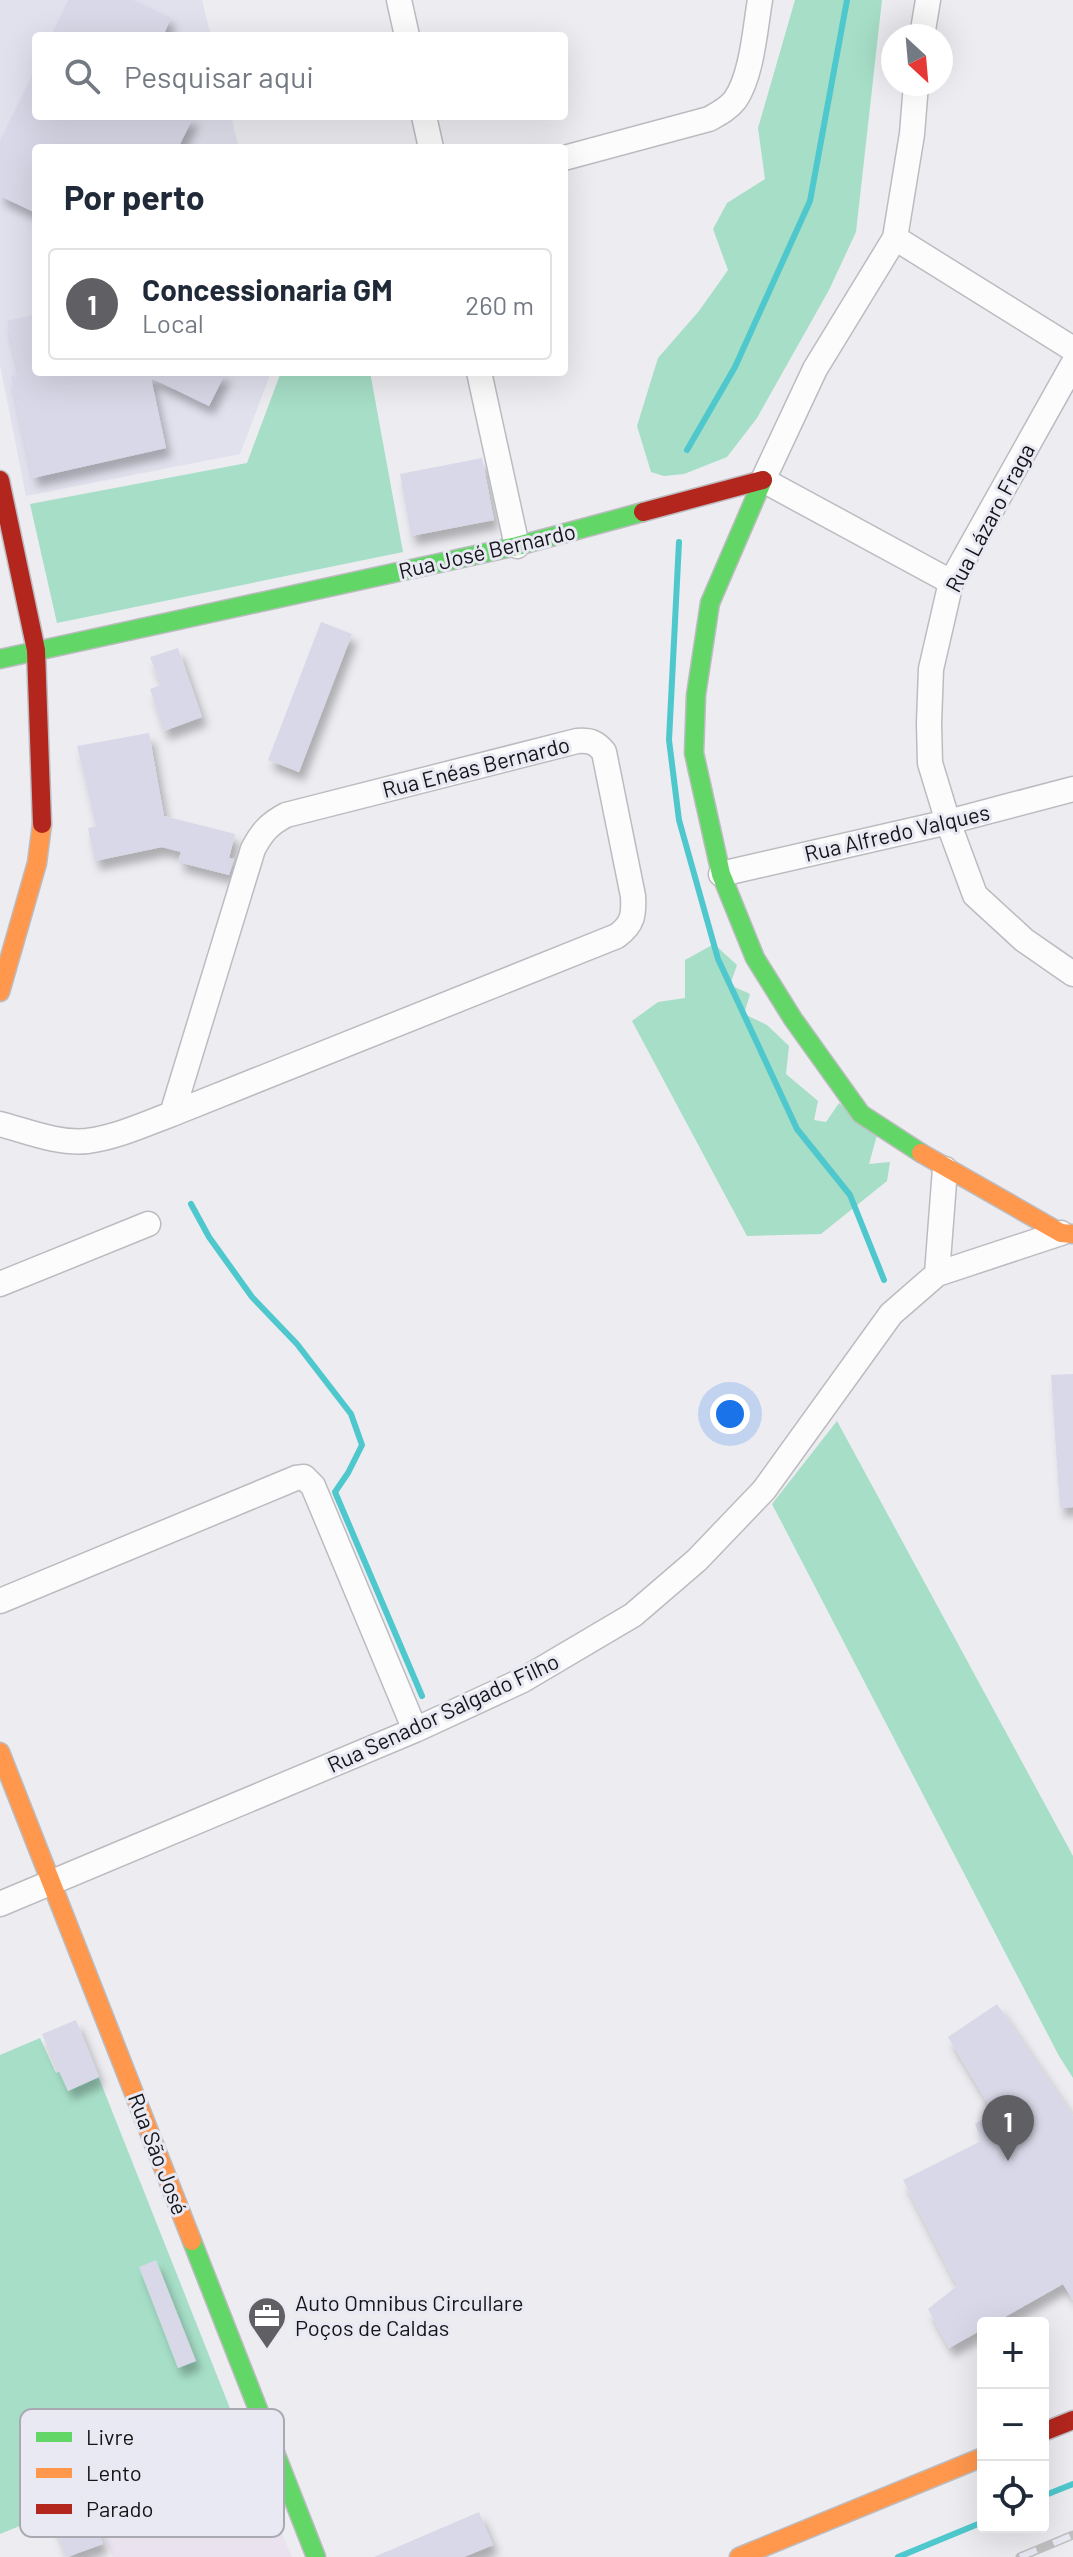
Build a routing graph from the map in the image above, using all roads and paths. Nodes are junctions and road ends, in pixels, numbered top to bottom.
1 (399, 0) edge
2 (760, 0) edge
3 (928, 0) edge
4 (924, 24) edge
5 (406, 32) edge
6 (915, 96) edge
7 (425, 120) edge
8 (430, 144) edge
9 (568, 157) edge
10 (895, 238) junction
11 (1073, 349) edge
12 (1073, 364) edge
13 (480, 376) edge
14 (0, 480) edge
15 (763, 480) junction
16 (517, 546) junction
17 (951, 582) junction
18 (36, 650) junction
19 (0, 659) edge
20 (1073, 789) edge
21 (948, 822) junction
22 (721, 874) junction
23 (1073, 974) edge
24 (0, 992) edge
25 (172, 1114) junction
26 (0, 1124) edge
27 (945, 1169) junction
28 (148, 1224) dead end
29 (1067, 1234) edge
30 (937, 1274) junction
31 (0, 1284) edge
32 (0, 1601) edge
33 (415, 1730) junction
34 (0, 1752) edge
35 (52, 1883) junction
36 (0, 1904) edge
37 (258, 2409) edge
38 (1073, 2420) edge
39 (1049, 2430) edge
40 (977, 2459) edge
41 (284, 2475) edge
42 (316, 2557) edge
43 (739, 2557) edge

1 - 5 street
2 - 9 street
3 - 4 street
6 - 10 street
7 - 8 street
10 - 11 street
10 - 15 street
12 - 17 street, Rua Lázaro Fraga
13 - 16 street
14 - 18 street
15 - 16 street, Rua José Bernardo
15 - 17 street
15 - 22 street
16 - 18 street, Rua José Bernardo
17 - 21 street, Rua Lázaro Fraga
18 - 19 street, Rua José Bernardo
18 - 24 street
20 - 21 street, Rua Alfredo Valques
21 - 22 street, Rua Alfredo Valques
21 - 23 street, Rua Lázaro Fraga
22 - 27 street
25 - 25 street, Rua Enéas Bernardo
25 - 26 street, Rua Enéas Bernardo
27 - 29 street
27 - 30 street
28 - 31 street
29 - 30 street
30 - 33 street, Rua Senador Salgado Filho
32 - 33 street
33 - 35 street, Rua Senador Salgado Filho
34 - 35 street, Rua São José
35 - 36 street, Rua Senador Salgado Filho
35 - 37 street, Rua São José
38 - 39 street
40 - 43 street
41 - 42 street, Rua São José

